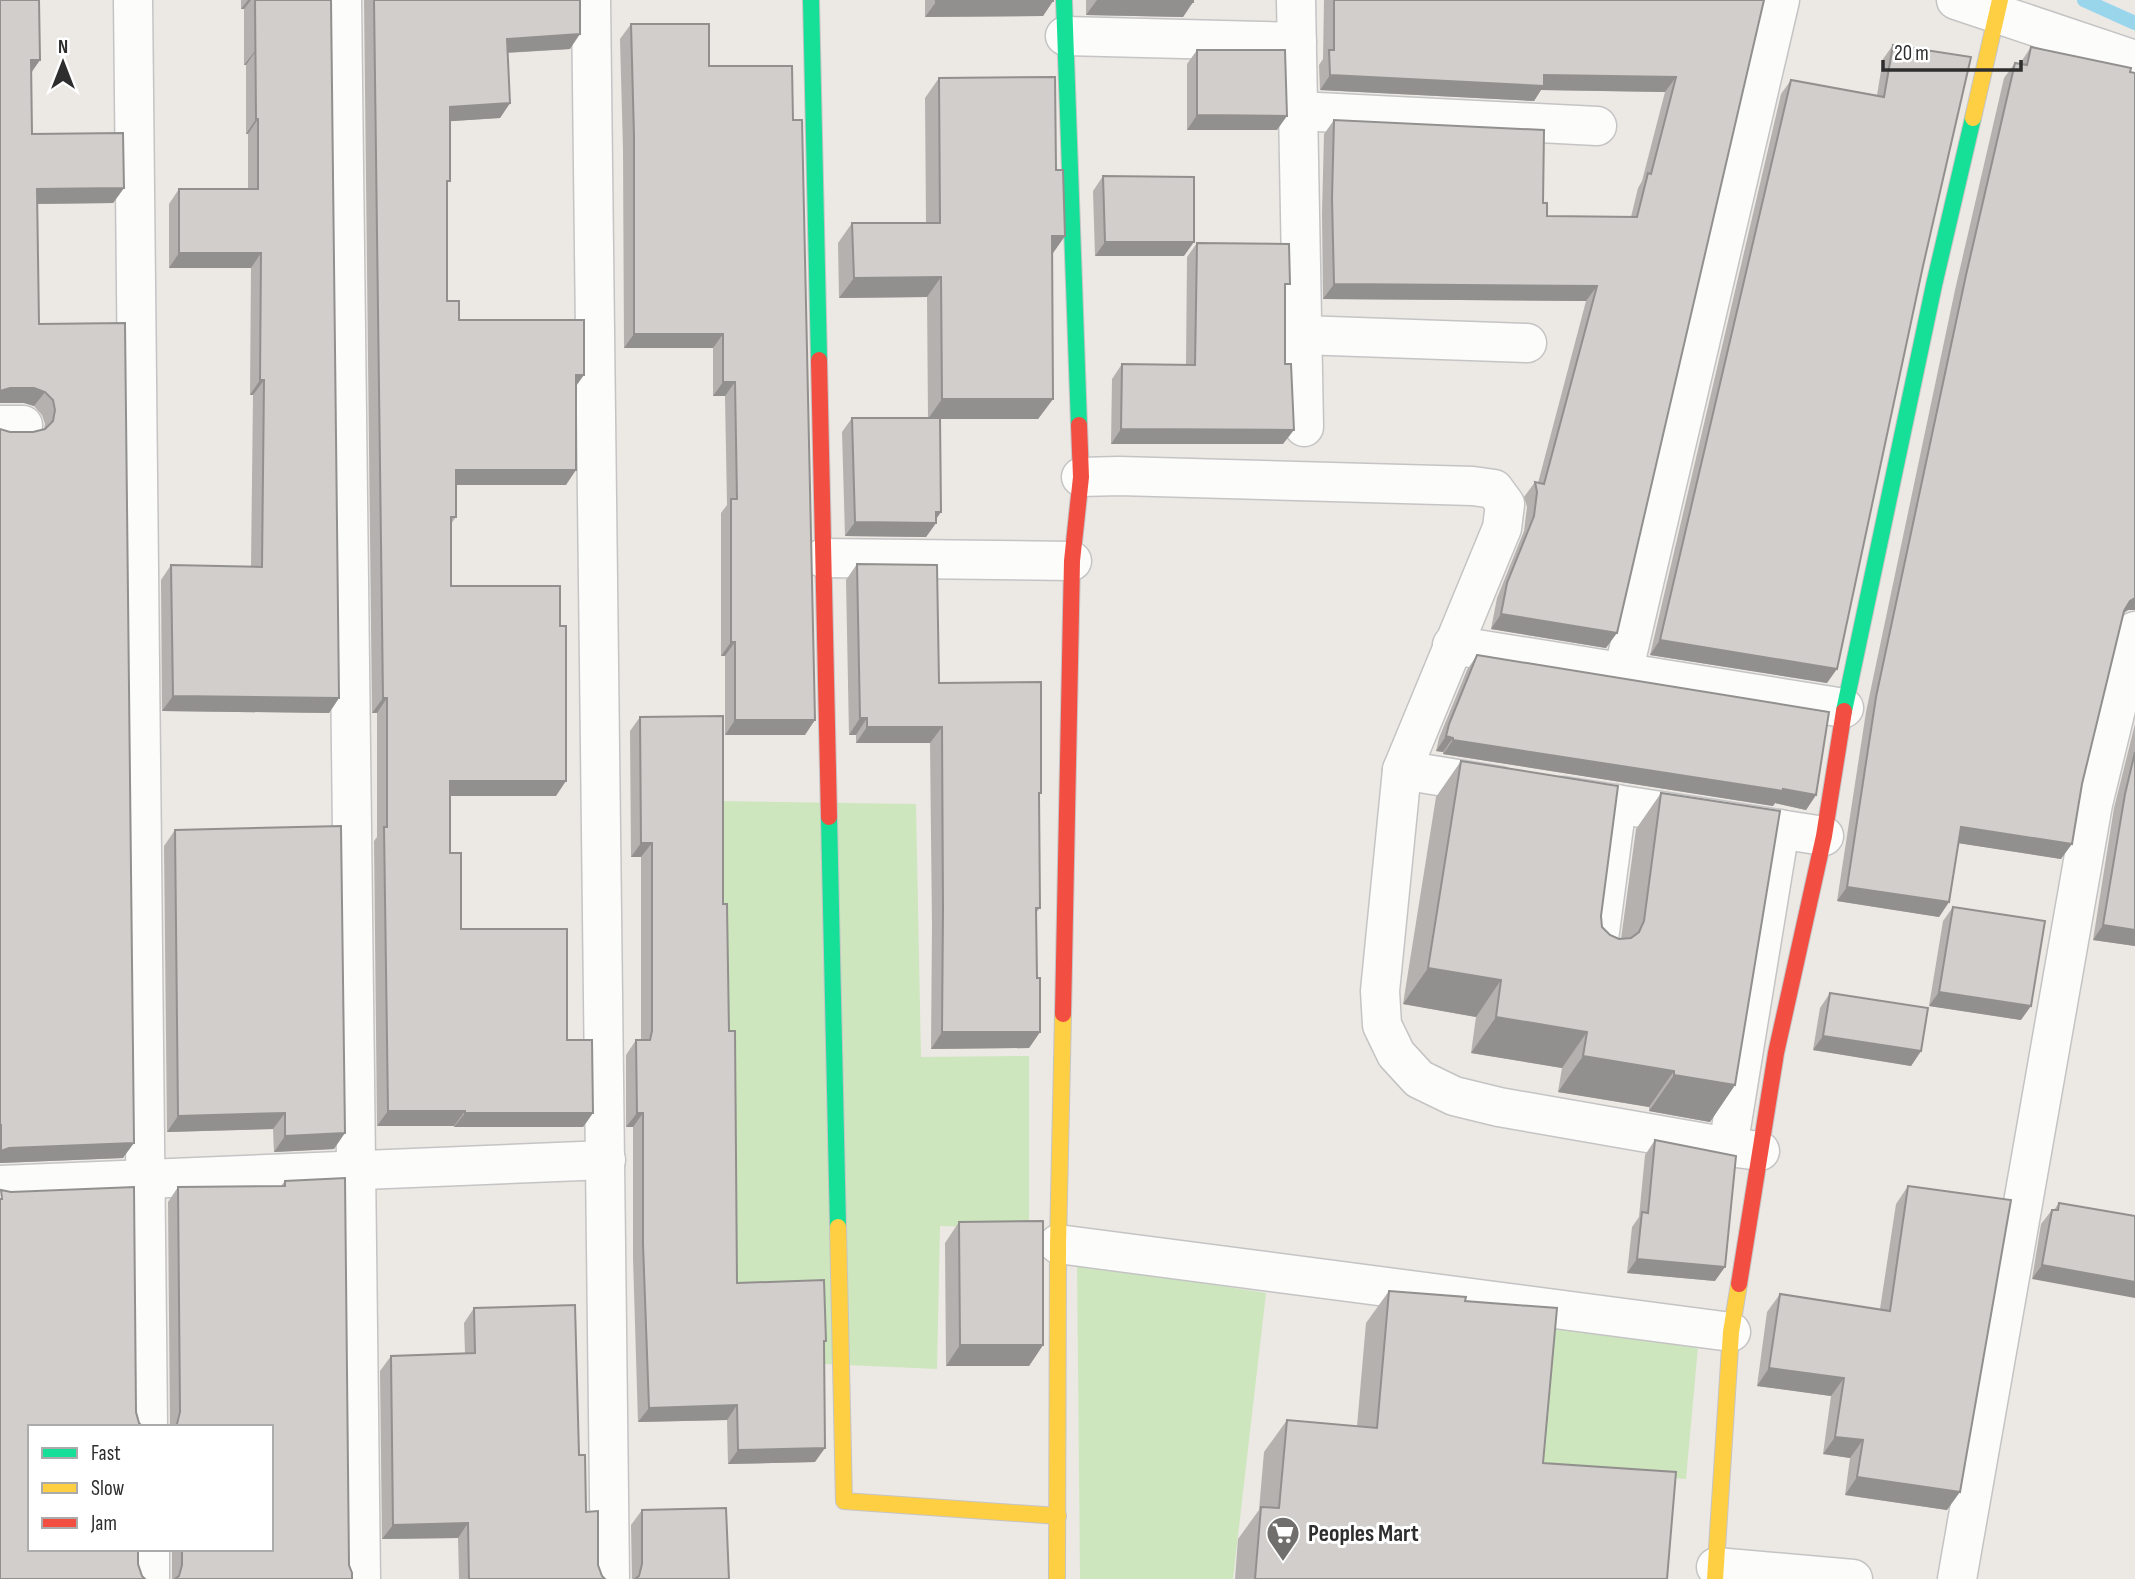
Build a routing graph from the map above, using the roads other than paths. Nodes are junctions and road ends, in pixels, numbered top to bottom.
1 (133, 0) edge
2 (342, 0) edge
3 (591, 0) edge
4 (811, 0) edge
5 (1296, 0) edge
6 (1780, 0) edge
7 (1956, 0) edge
8 (1998, 8) edge
9 (1064, 18) edge
10 (1297, 42) junction
11 (2135, 60) edge
12 (1298, 111) junction
13 (1597, 126) dead end
14 (1302, 335) junction
15 (1527, 343) dead end
16 (1304, 427) dead end
17 (1081, 477) junction
18 (823, 558) junction
19 (1072, 561) junction
20 (2135, 631) edge
21 (1452, 645) junction
22 (1623, 673) junction
23 (1844, 708) junction
24 (1402, 770) junction
25 (1617, 804) junction
26 (1780, 830) junction
27 (1824, 836) junction
28 (1597, 954) edge
29 (1744, 1149) junction
30 (606, 1160) junction
31 (355, 1171) junction
32 (145, 1180) junction
33 (0, 1185) edge
34 (1058, 1244) junction
35 (1731, 1332) junction
36 (148, 1425) edge
37 (1058, 1516) junction
38 (150, 1551) edge
39 (1715, 1573) edge
40 (150, 1579) edge
41 (361, 1579) edge
42 (610, 1579) edge
43 (1057, 1579) edge
44 (1853, 1579) edge
45 (1957, 1579) edge

1 - 32 street
2 - 31 street
3 - 30 street
4 - 18 street
5 - 10 street
6 - 22 street
7 - 8 street
8 - 11 street
8 - 23 street
9 - 10 street
9 - 17 street
10 - 12 street
12 - 13 street
12 - 14 street
14 - 15 street
14 - 16 street
17 - 19 street
17 - 21 street
18 - 19 street
18 - 37 street
19 - 34 street
20 - 45 street
21 - 22 street
21 - 24 street
22 - 23 street
23 - 27 street
24 - 25 street
24 - 29 street
25 - 26 street
25 - 28 street
26 - 27 street
26 - 29 street
27 - 29 street
29 - 35 street
30 - 31 street
30 - 42 street
31 - 32 street
31 - 41 street
32 - 33 street
32 - 36 street
34 - 35 street
34 - 37 street
35 - 39 street
37 - 43 street
38 - 40 street
39 - 44 street

